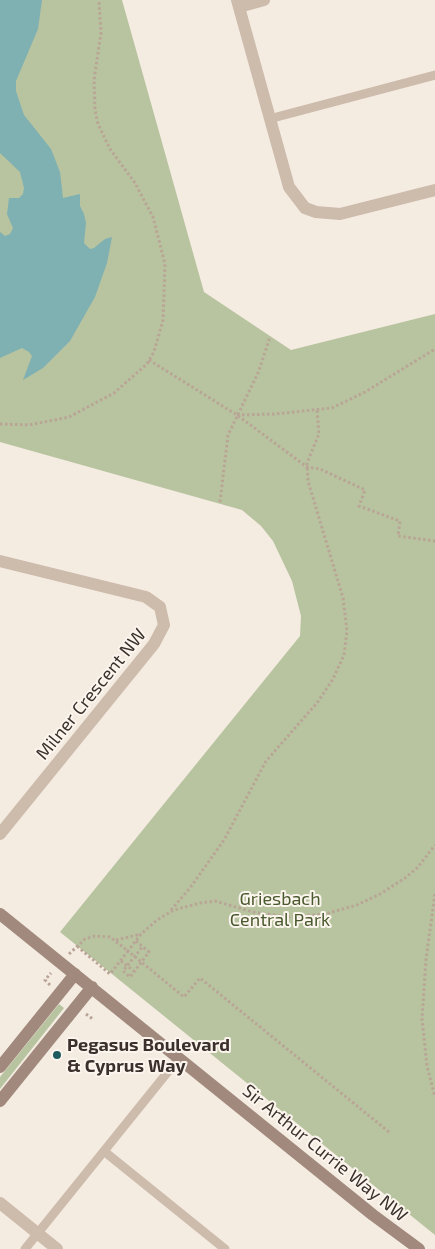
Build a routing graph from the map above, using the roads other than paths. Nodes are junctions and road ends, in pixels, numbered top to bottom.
1 (264, 0) edge
2 (238, 3) edge
3 (435, 75) edge
4 (269, 119) junction
5 (435, 190) edge
6 (0, 561) edge
7 (0, 834) edge
8 (0, 914) edge
9 (75, 974) junction
10 (92, 988) junction
11 (179, 1058) junction
12 (0, 1067) edge
13 (0, 1101) edge
14 (105, 1152) junction
15 (0, 1203) edge
16 (38, 1233) junction
17 (25, 1249) edge
18 (57, 1249) edge
19 (225, 1249) edge
20 (419, 1249) edge

1 - 2 street
2 - 4 street
3 - 4 lane
4 - 5 street
6 - 7 street, Milner Crescent NW
8 - 9 street, Sir Arthur Currie Way NW
9 - 10 street, Sir Arthur Currie Way NW
9 - 12 street
10 - 11 street, Sir Arthur Currie Way NW
10 - 13 street
11 - 14 lane
11 - 20 street, Sir Arthur Currie Way NW
14 - 16 lane
14 - 19 lane
15 - 16 street
16 - 17 lane
16 - 18 street

